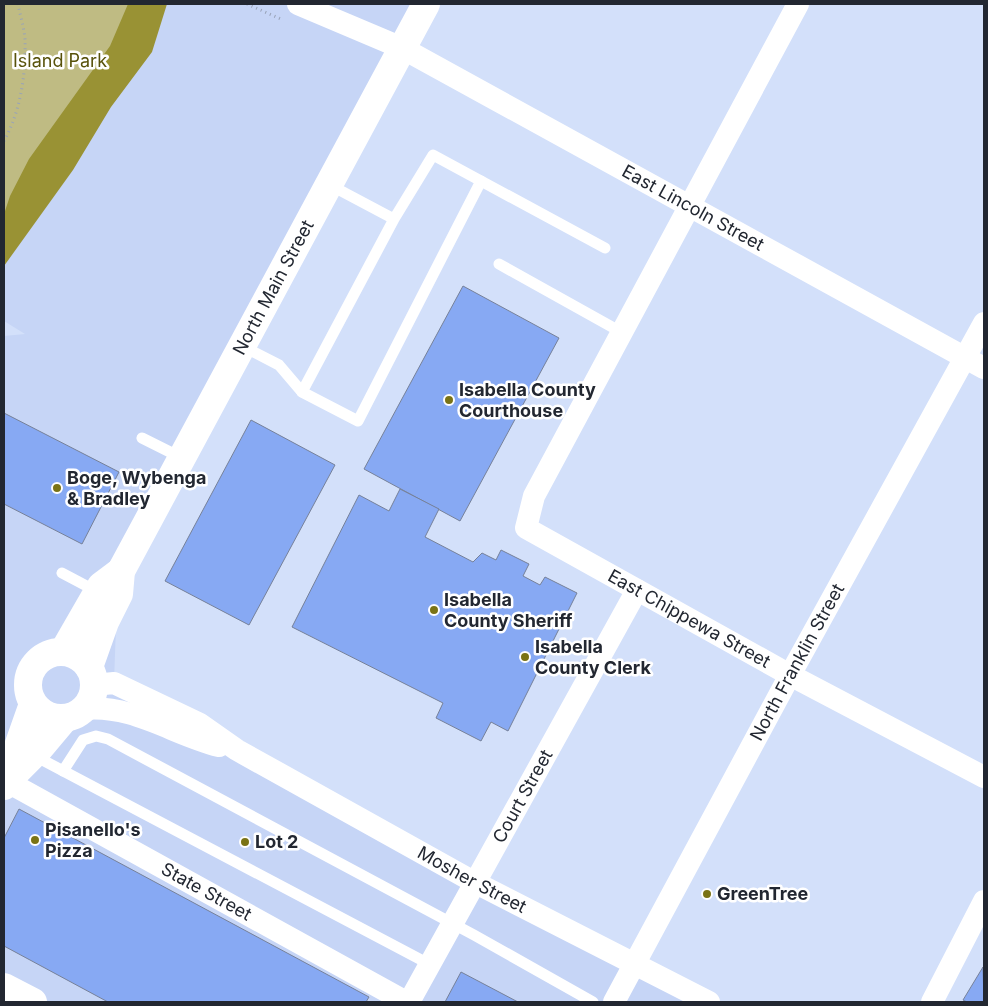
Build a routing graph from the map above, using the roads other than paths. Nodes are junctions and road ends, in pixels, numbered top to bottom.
1 (298, 4) edge
2 (426, 4) edge
3 (798, 4) edge
4 (402, 48) junction
5 (481, 180) junction
6 (328, 184) junction
7 (689, 206) junction
8 (394, 219) junction
9 (605, 248) dead end
10 (499, 264) dead end
11 (984, 323) edge
12 (621, 332) junction
13 (242, 346) junction
14 (975, 363) edge
15 (302, 392) junction
16 (142, 438) dead end
17 (182, 458) junction
18 (121, 571) junction
19 (62, 574) dead end
20 (636, 590) junction
21 (98, 592) junction
22 (63, 652) junction
23 (790, 676) junction
24 (83, 695) junction
25 (33, 704) junction
26 (12, 768) edge
27 (63, 771) junction
28 (984, 776) edge
29 (474, 882) junction
30 (984, 901) edge
31 (452, 924) junction
32 (636, 963) junction
33 (430, 964) junction
34 (4, 987) edge
35 (33, 1002) edge
36 (408, 1002) edge
37 (593, 1002) edge
38 (614, 1002) edge
39 (709, 1002) edge
40 (932, 1002) edge

1 - 4 street, East Lincoln Street
2 - 4 street, North Main Street
3 - 7 street
4 - 6 street, North Main Street
4 - 7 street, East Lincoln Street
5 - 8 lane
5 - 9 lane
5 - 15 lane
6 - 8 lane
6 - 13 street, North Main Street
7 - 12 street
7 - 14 street, East Lincoln Street
8 - 15 lane
10 - 12 lane
11 - 14 street, North Franklin Street
12 - 20 street, East Chippewa Street
13 - 15 lane
13 - 17 street, North Main Street
14 - 23 street, North Franklin Street
16 - 17 lane
17 - 18 street, North Main Street
18 - 21 street, North Main Street
18 - 24 street, North Main Street
19 - 21 lane
20 - 23 street, East Chippewa Street
20 - 29 street, Court Street
21 - 22 street, North Main Street
22 - 24 street
22 - 25 street
23 - 28 street, East Chippewa Street
23 - 32 street, North Franklin Street
24 - 25 street
24 - 26 street, North Main Street
24 - 29 street, Mosher Street
25 - 26 street
26 - 27 lane
26 - 36 street, State Street
27 - 31 lane
27 - 33 lane
29 - 31 street, Court Street
29 - 32 street, Mosher Street
30 - 40 street
31 - 33 street, Court Street
31 - 37 lane
32 - 38 street, North Franklin Street
32 - 39 street, Mosher Street
33 - 36 street, Court Street
34 - 35 street

